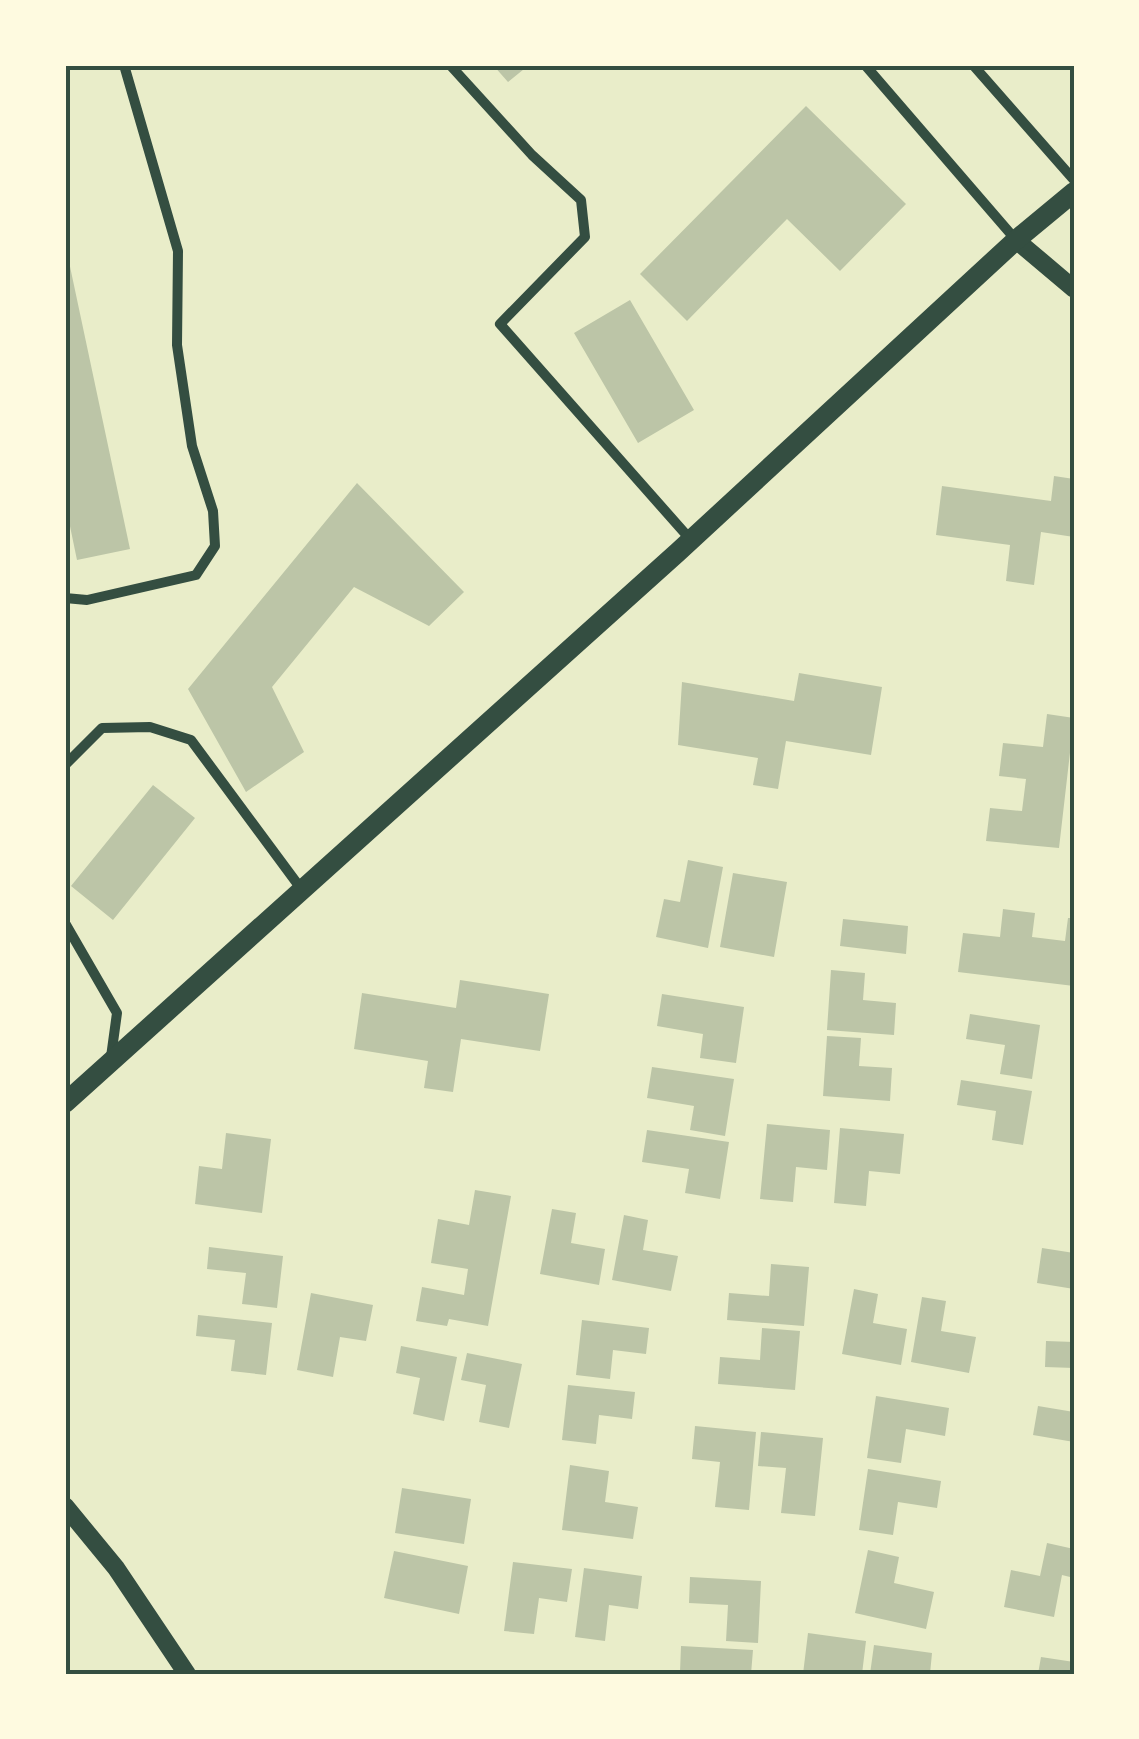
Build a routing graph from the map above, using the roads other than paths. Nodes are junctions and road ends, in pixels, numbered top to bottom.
1 (124, 65) edge
2 (450, 65) edge
3 (865, 65) edge
4 (973, 65) edge
5 (1074, 180) edge
6 (1074, 192) edge
7 (1016, 240) junction
8 (1074, 288) edge
9 (691, 540) junction
10 (65, 598) edge
11 (65, 764) edge
12 (302, 891) junction
13 (65, 922) edge
14 (110, 1063) junction
15 (65, 1102) edge
16 (65, 1506) edge
17 (187, 1674) edge

1 - 10 street
2 - 9 street
3 - 7 street
4 - 5 street
6 - 7 main road
7 - 8 street
7 - 9 main road
9 - 12 main road
11 - 12 street
12 - 14 main road
13 - 14 street
14 - 15 main road
16 - 17 street

